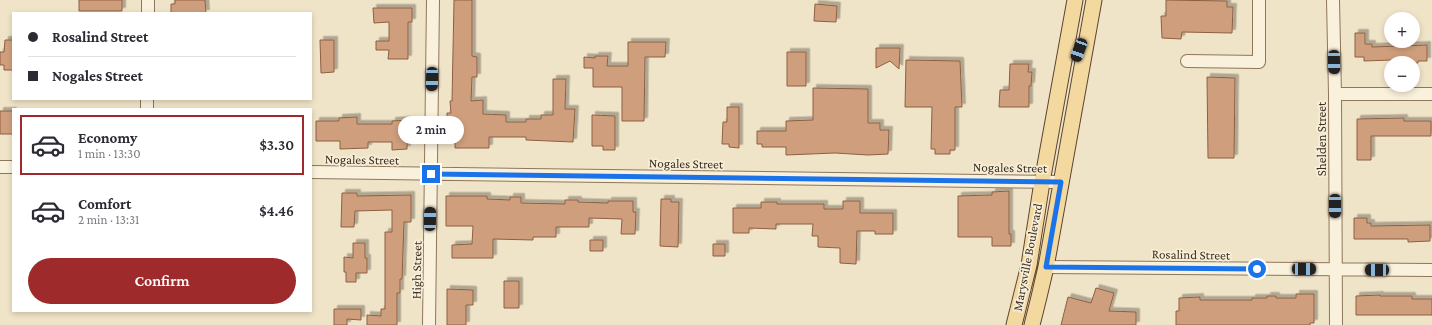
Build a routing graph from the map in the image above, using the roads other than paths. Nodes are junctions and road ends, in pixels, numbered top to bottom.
1 (148, 0) edge
2 (433, 0) edge
3 (1075, 0) edge
4 (1082, 0) edge
5 (1094, 0) edge
6 (1259, 0) edge
7 (1332, 0) edge
8 (148, 12) edge
9 (1086, 44) junction
10 (1187, 61) dead end
11 (1058, 94) junction
12 (1335, 94) junction
13 (1432, 94) edge
14 (0, 166) edge
15 (12, 167) edge
16 (312, 172) edge
17 (431, 174) junction
18 (1042, 182) junction
19 (1061, 182) junction
20 (1028, 265) junction
21 (1046, 267) junction
22 (1335, 269) junction
23 (1432, 270) edge
24 (429, 325) edge
25 (1014, 325) edge
26 (1032, 325) edge
27 (1336, 325) edge

1 - 8 street
2 - 17 street, High Street
3 - 11 main road, Marysville Boulevard
4 - 9 main road
5 - 9 main road, Marysville Boulevard
6 - 10 street
7 - 12 street, Shelden Street
9 - 11 main road
9 - 19 main road, Marysville Boulevard
11 - 18 main road, Marysville Boulevard
12 - 13 street
12 - 22 street, Shelden Street
14 - 15 street
16 - 17 street, Nogales Street
17 - 18 street, Nogales Street
17 - 24 street, High Street
18 - 19 street, Nogales Street
18 - 20 main road, Marysville Boulevard
19 - 21 main road, Marysville Boulevard
20 - 21 main road
20 - 25 main road, Marysville Boulevard
21 - 22 street, Rosalind Street
21 - 26 main road, Marysville Boulevard
22 - 23 street, Rosalind Street
22 - 27 street, Shelden Street

